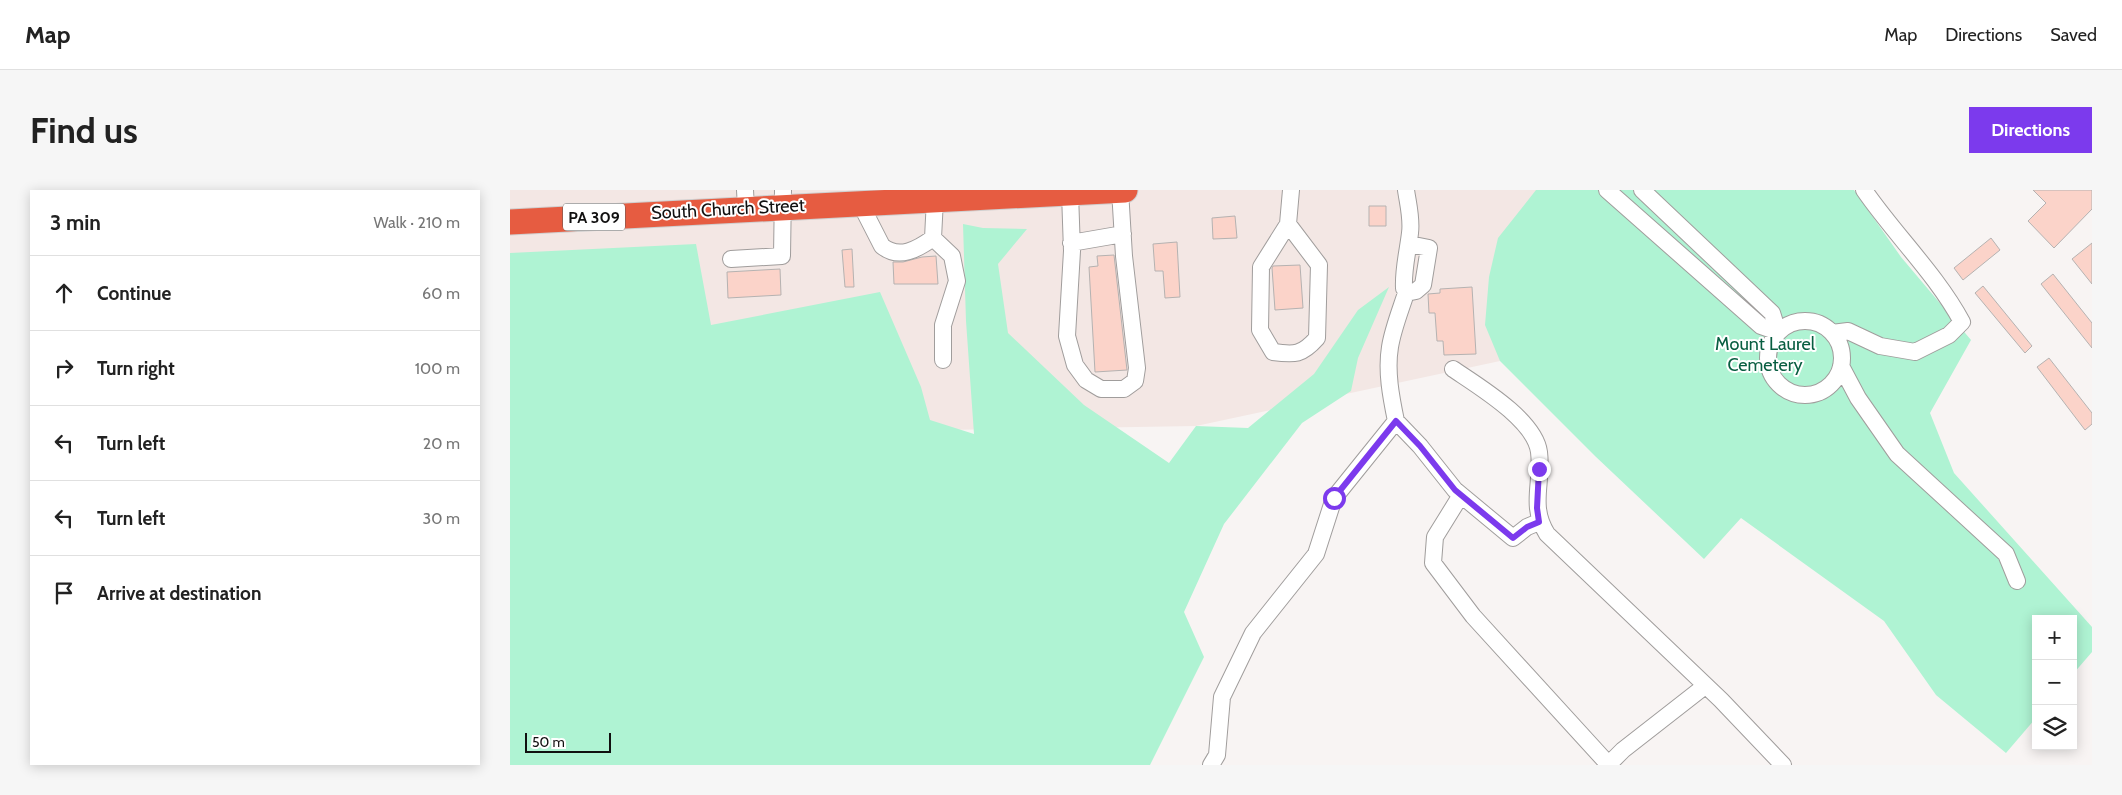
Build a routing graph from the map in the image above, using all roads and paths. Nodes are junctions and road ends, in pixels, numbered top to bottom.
1 (1120, 190) edge
2 (1125, 190) edge
3 (1292, 190) edge
4 (1406, 190) edge
5 (1642, 190) edge
6 (1864, 190) edge
7 (1070, 193) junction
8 (1618, 193) edge
9 (903, 195) edge
10 (945, 196) edge
11 (783, 198) edge
12 (745, 199) edge
13 (850, 199) edge
14 (510, 222) edge
15 (1288, 224) junction
16 (1123, 234) junction
17 (933, 238) junction
18 (1071, 243) junction
19 (731, 259) dead end
20 (1778, 332) junction
21 (1832, 333) junction
22 (943, 360) dead end
23 (1842, 366) junction
24 (1453, 369) dead end
25 (1396, 421) junction
26 (1461, 495) junction
27 (1539, 522) junction
28 (2017, 581) dead end
29 (1705, 686) junction
30 (1211, 765) edge
31 (1608, 765) edge
32 (1783, 765) edge

1 - 2 highway, South Church Street / PA 309
1 - 7 highway, South Church Street / PA 309
1 - 16 street
3 - 15 street
4 - 25 street
5 - 20 street
6 - 21 street
7 - 10 highway, South Church Street / PA 309
7 - 18 street
8 - 20 street
9 - 10 highway, South Church Street / PA 309
9 - 13 highway, South Church Street / PA 309
10 - 17 street
11 - 12 highway, South Church Street / PA 309
11 - 13 highway, South Church Street / PA 309
11 - 19 street
12 - 14 highway, South Church Street / PA 309
13 - 17 street
15 - 15 street
16 - 18 street
16 - 18 street
17 - 22 street
20 - 21 street
20 - 23 street
21 - 23 street
23 - 28 street
24 - 27 street
25 - 26 street
25 - 30 street
26 - 27 street
26 - 31 street
27 - 29 street
29 - 31 street
29 - 32 street

